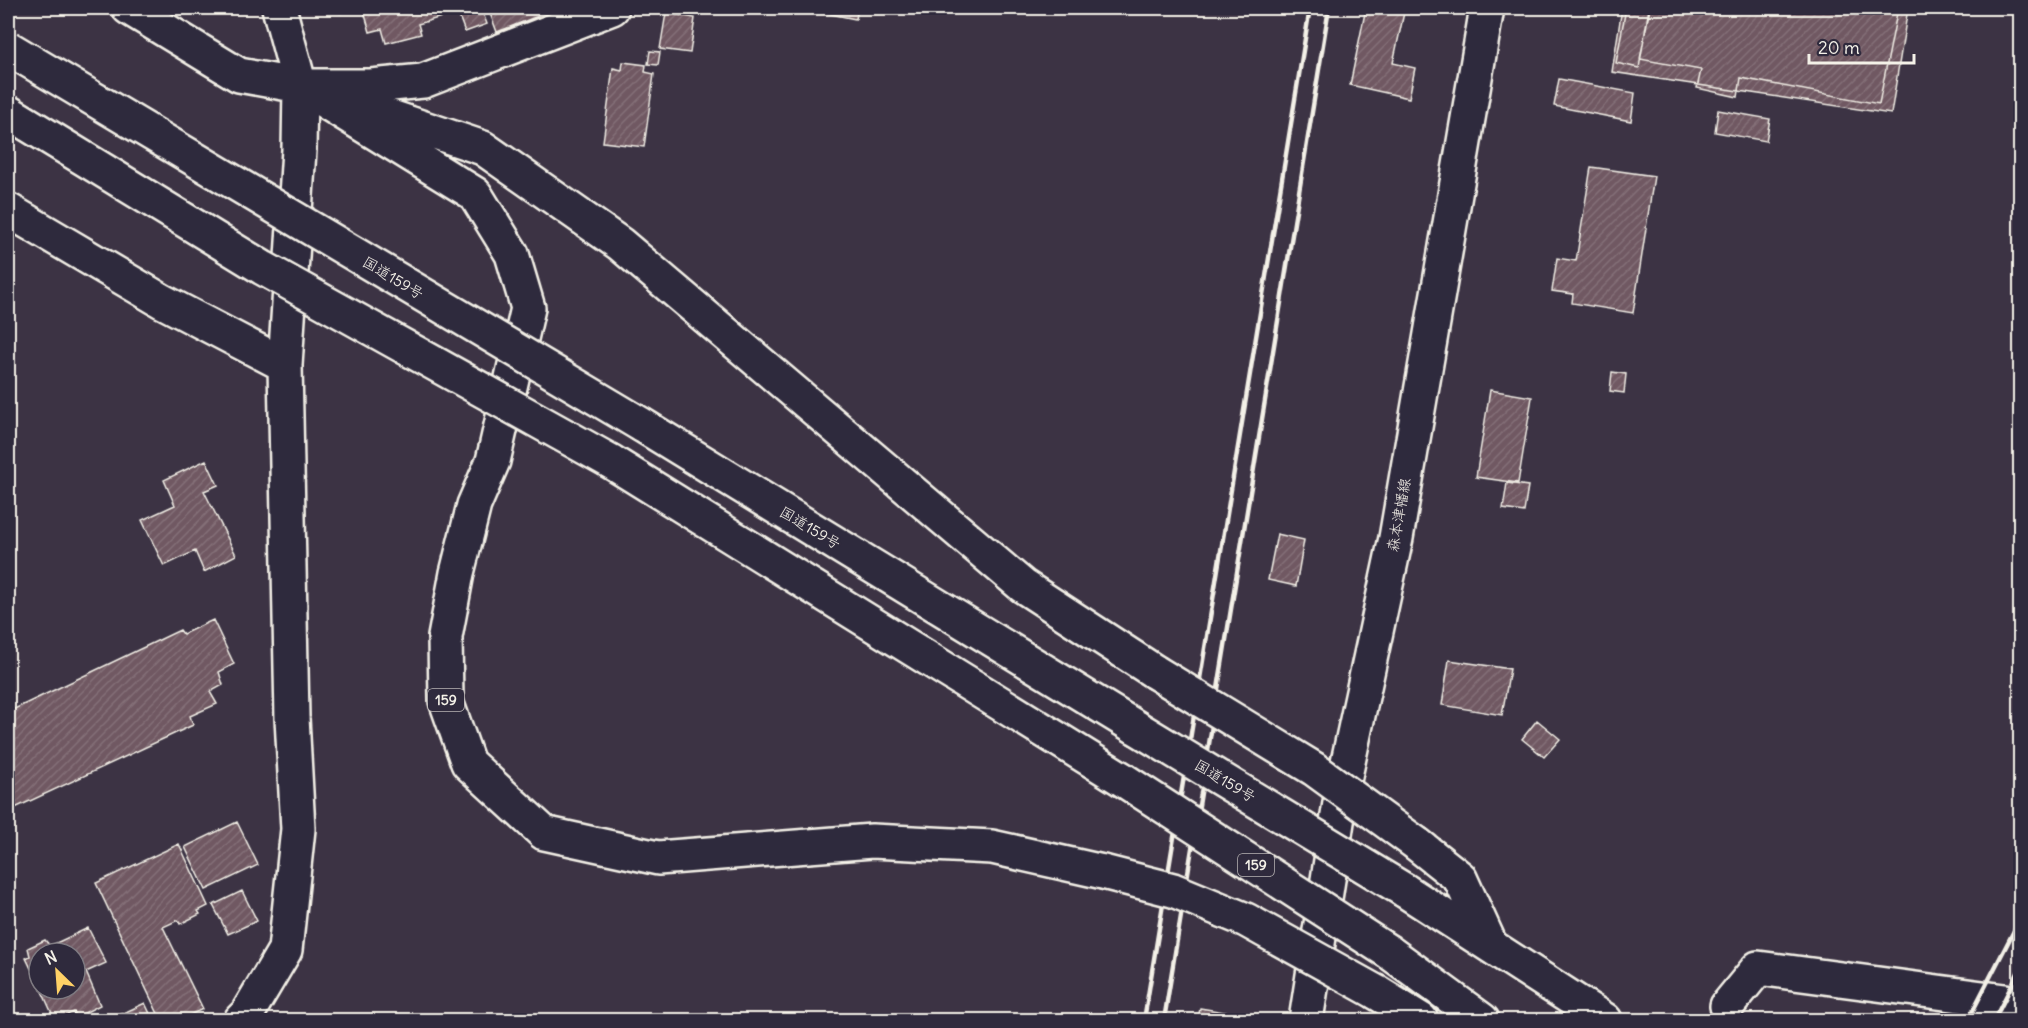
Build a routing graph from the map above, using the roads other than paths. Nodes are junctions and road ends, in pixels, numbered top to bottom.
1 (129, 8) edge
2 (279, 8) edge
3 (612, 8) edge
4 (1487, 8) edge
5 (8, 48) edge
6 (300, 86) junction
7 (8, 112) edge
8 (8, 210) edge
9 (285, 365) junction
10 (1490, 944) junction
11 (2020, 1003) edge
12 (1727, 1006) dead end
13 (241, 1020) edge
14 (1306, 1020) edge
15 (1421, 1020) edge
16 (1482, 1020) edge
17 (1605, 1020) edge

1 - 6 main road
2 - 6 main road
3 - 6 main road
4 - 14 main road, 森本津幡線
5 - 10 main road, 国道159号, bridge
6 - 9 main road
6 - 10 main road, bridge
6 - 15 main road, 159, bridge
7 - 16 main road, 159, bridge
8 - 9 main road
9 - 13 main road
10 - 17 main road, 国道159号
11 - 12 main road

